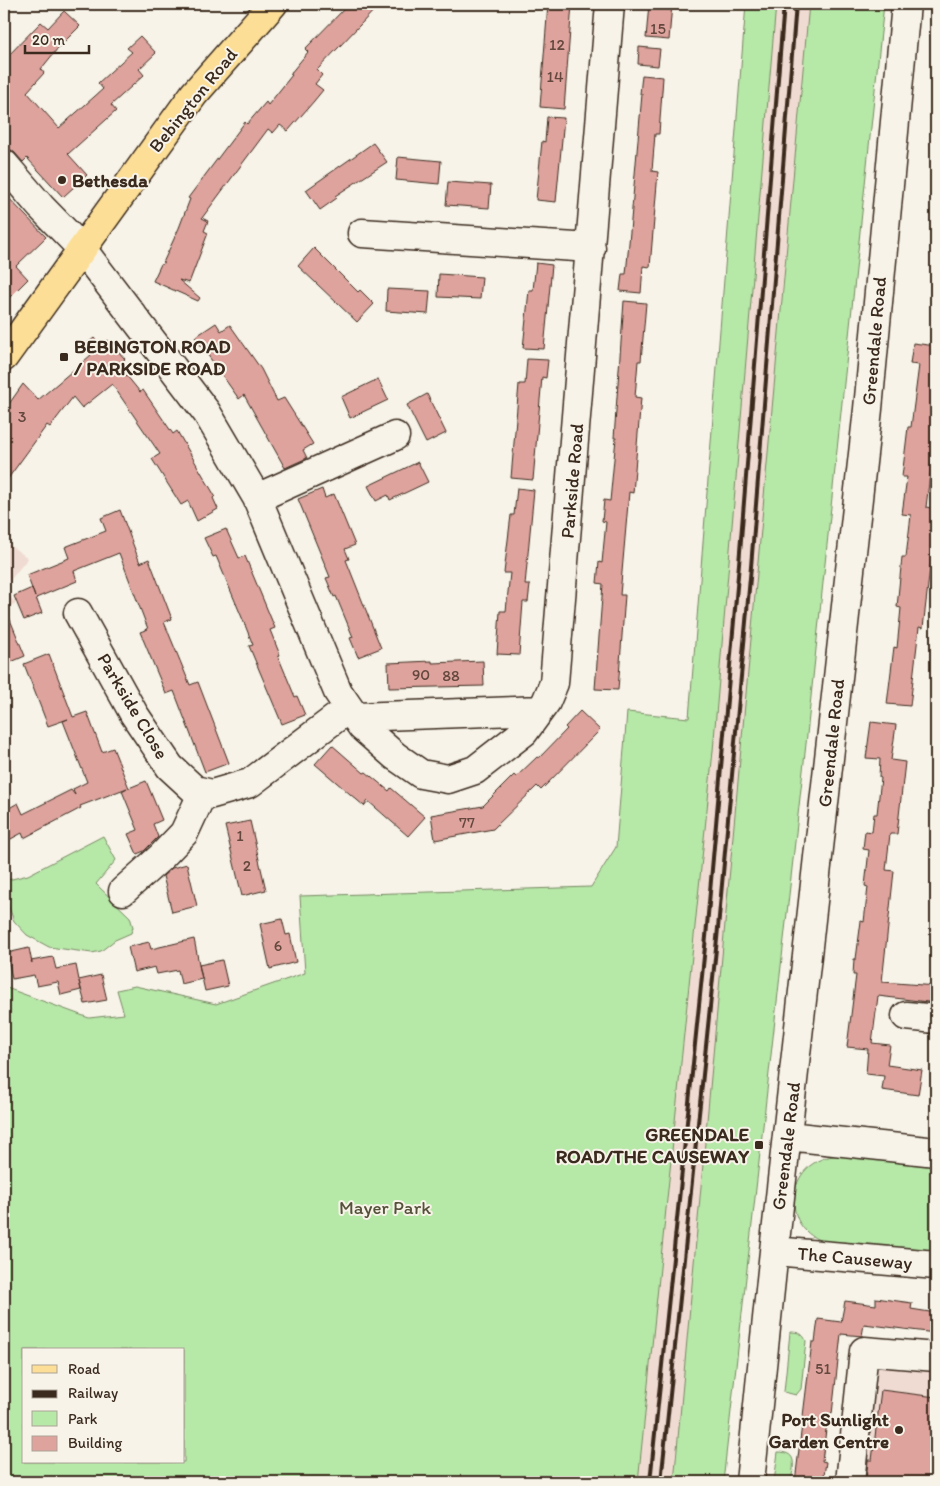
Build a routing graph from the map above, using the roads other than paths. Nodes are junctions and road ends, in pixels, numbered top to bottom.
1 (273, 4) edge
2 (610, 4) edge
3 (906, 4) edge
4 (4, 164) edge
5 (362, 233) dead end
6 (590, 248) junction
7 (82, 249) junction
8 (6, 346) edge
9 (395, 436) dead end
10 (257, 498) junction
11 (78, 613) dead end
12 (540, 710) junction
13 (352, 712) junction
14 (203, 792) junction
15 (123, 891) dead end
16 (906, 1016) dead end
17 (936, 1019) edge
18 (788, 1136) junction
19 (936, 1152) edge
20 (774, 1251) junction
21 (936, 1266) edge
22 (936, 1357) edge
23 (750, 1482) edge
24 (850, 1482) edge

1 - 7 main road, Bebington Road
2 - 6 street, Parkside Road
3 - 18 street, Greendale Road
4 - 7 street, Parkside Road
5 - 6 street
6 - 12 street, Parkside Road
7 - 8 main road, Bebington Road
7 - 10 street, Parkside Road
9 - 10 street
10 - 13 street, Parkside Road
11 - 14 street, Parkside Close
12 - 13 street
12 - 13 street, Parkside Road
13 - 14 street
14 - 15 street
16 - 17 street
18 - 19 street
18 - 20 street, Greendale Road
20 - 21 street, The Causeway
20 - 23 street, Greendale Road
22 - 24 street

